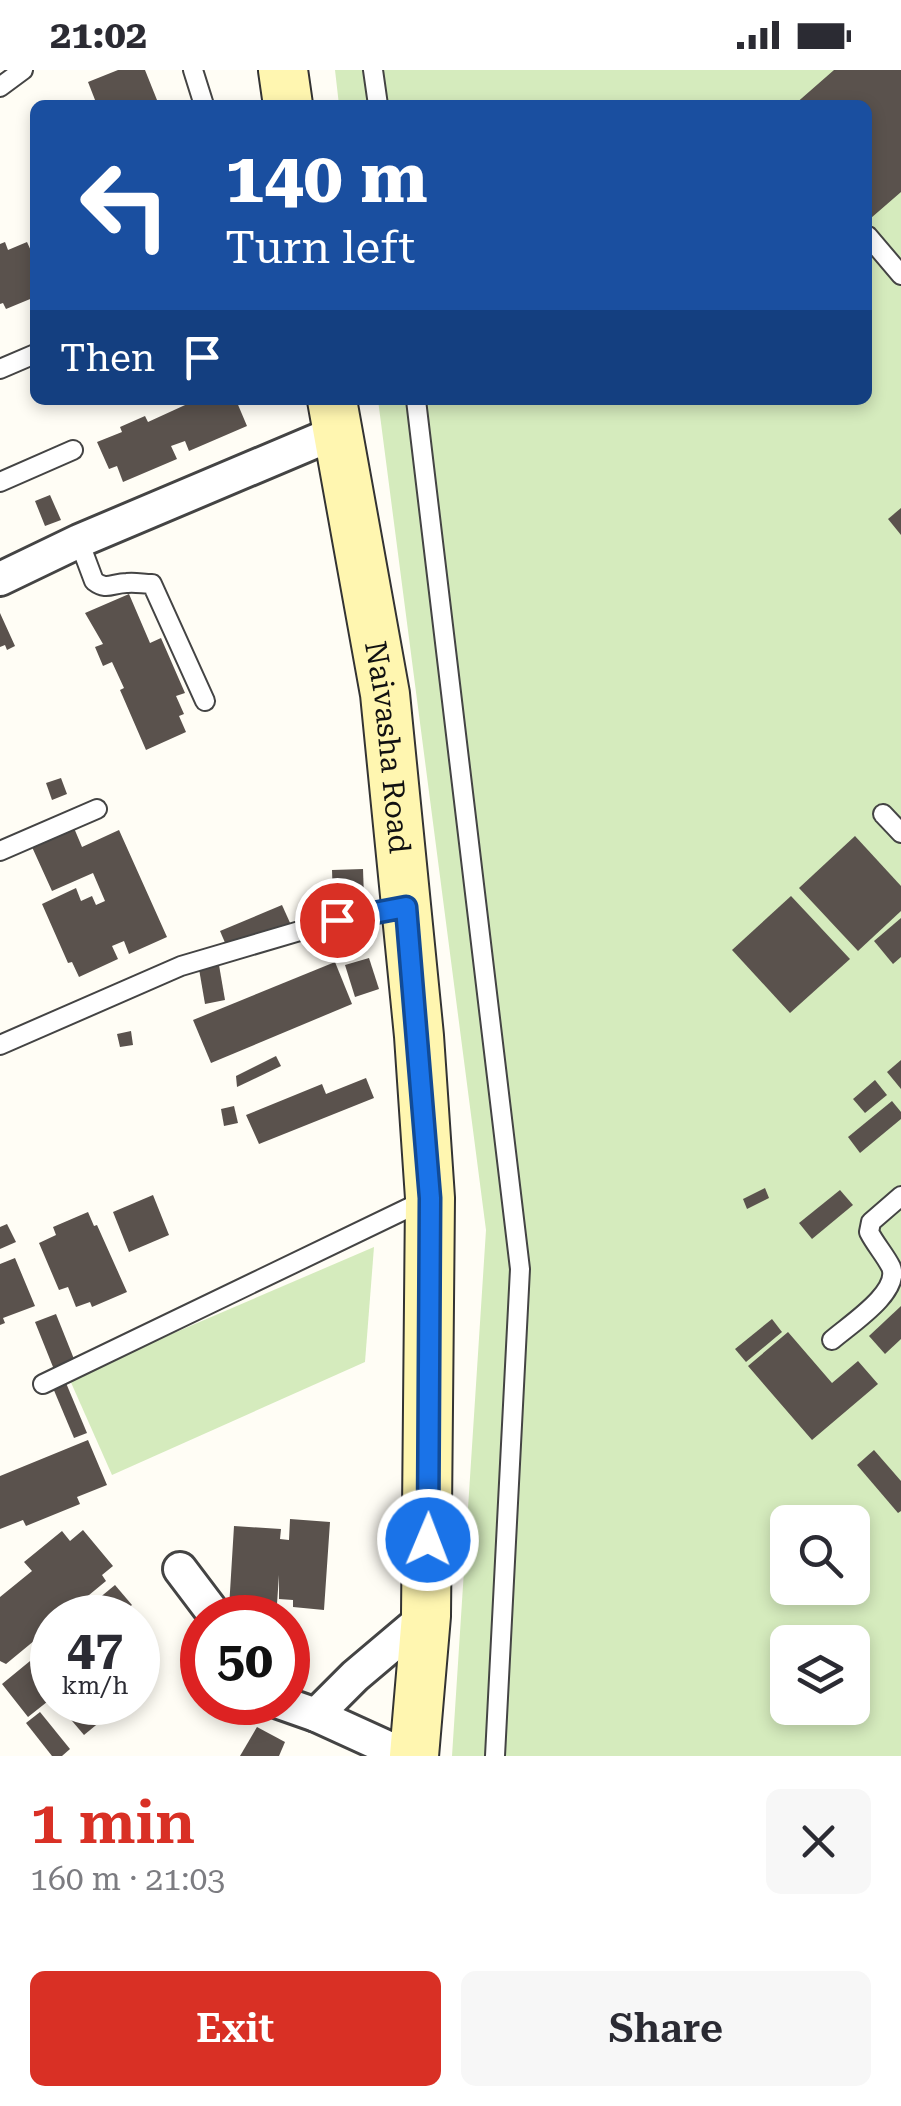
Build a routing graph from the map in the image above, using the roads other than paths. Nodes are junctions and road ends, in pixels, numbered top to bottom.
1 (23, 70) edge
2 (193, 70) edge
3 (283, 70) edge
4 (373, 70) edge
5 (0, 87) edge
6 (202, 100) edge
7 (287, 100) edge
8 (377, 100) edge
9 (872, 241) edge
10 (901, 275) edge
11 (30, 356) edge
12 (0, 369) edge
13 (417, 405) edge
14 (334, 416) edge
15 (72, 450) dead end
16 (0, 482) edge
17 (79, 541) junction
18 (0, 579) edge
19 (204, 701) dead end
20 (97, 810) dead end
21 (882, 814) dead end
22 (901, 833) edge
23 (0, 851) edge
24 (406, 907) junction
25 (0, 1045) edge
26 (901, 1196) edge
27 (430, 1198) junction
28 (832, 1340) dead end
29 (44, 1384) dead end
30 (180, 1569) dead end
31 (200, 1595) edge
32 (426, 1616) junction
33 (310, 1713) edge
34 (316, 1715) junction
35 (406, 1756) edge
36 (414, 1756) edge
37 (494, 1756) edge

1 - 5 lane
2 - 6 lane
3 - 7 main road
4 - 8 lane
9 - 10 lane
11 - 12 lane
13 - 37 lane
14 - 17 street
14 - 24 main road, Naivasha Road
15 - 16 lane
17 - 18 street
17 - 19 lane
20 - 23 lane
21 - 22 lane
24 - 25 lane
24 - 27 main road, Naivasha Road
26 - 28 lane
27 - 29 lane
27 - 32 main road, Naivasha Road
30 - 31 street
32 - 34 street
32 - 36 main road, Naivasha Road
33 - 34 street
34 - 35 street

